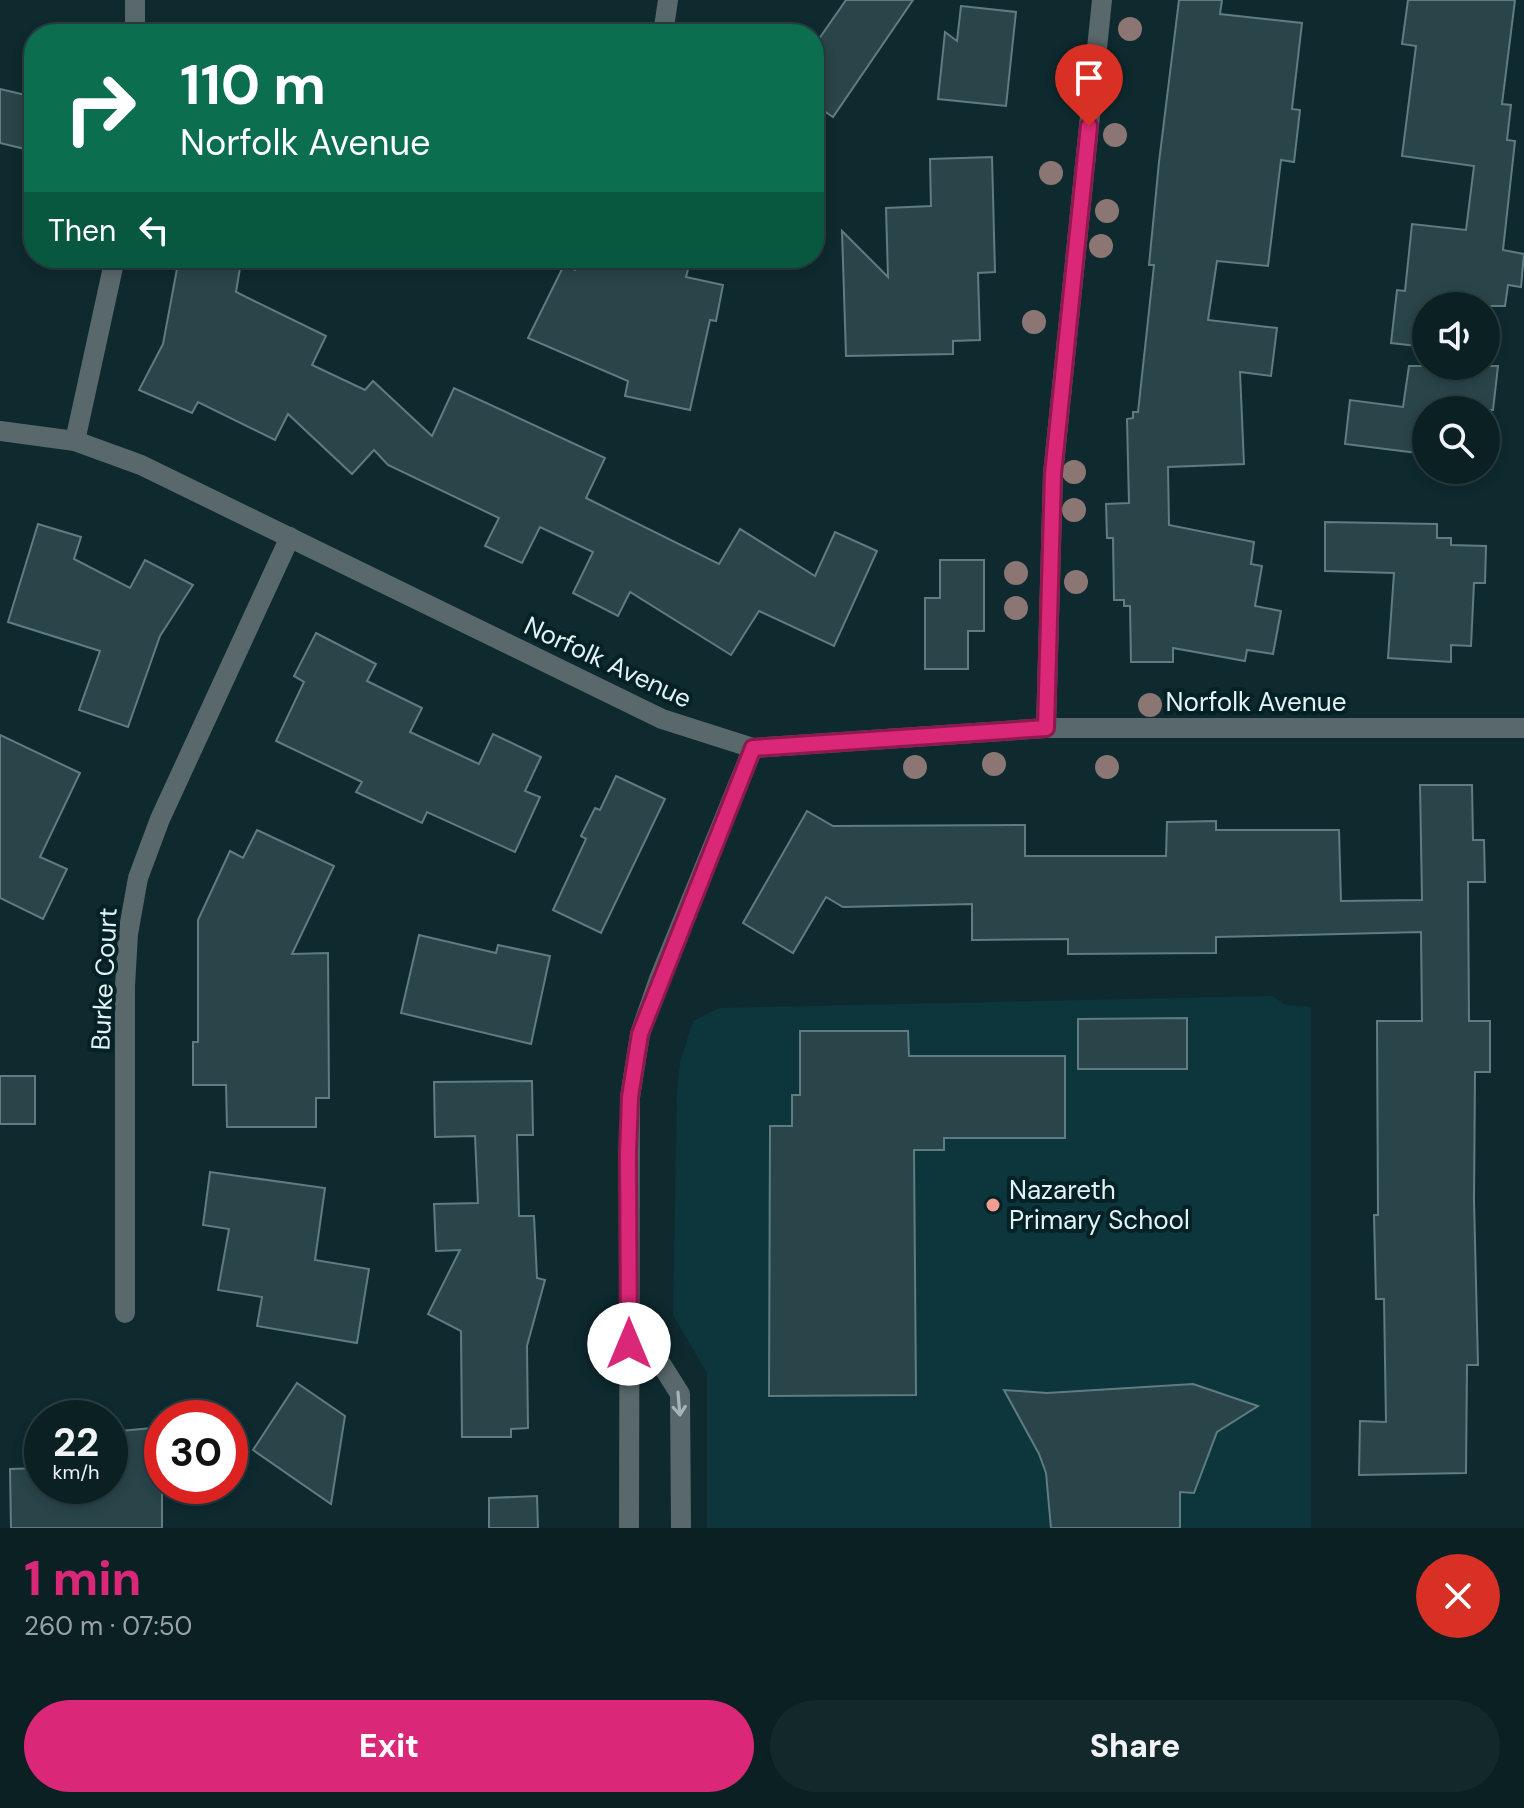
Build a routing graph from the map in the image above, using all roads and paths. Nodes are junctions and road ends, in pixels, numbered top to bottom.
1 (135, 0) edge
2 (668, 0) edge
3 (1102, 0) edge
4 (135, 24) edge
5 (664, 24) edge
6 (113, 268) edge
7 (0, 431) edge
8 (75, 441) junction
9 (290, 537) junction
10 (1046, 728) junction
11 (1524, 728) edge
12 (753, 748) junction
13 (125, 1313) dead end
14 (629, 1313) junction
15 (629, 1528) edge
16 (681, 1528) edge

1 - 4 street
2 - 5 street
3 - 10 street
6 - 8 street
7 - 8 street, Norfolk Avenue
8 - 9 street, Norfolk Avenue
9 - 12 street, Norfolk Avenue
9 - 13 street, Burke Court
10 - 11 street, Norfolk Avenue
10 - 12 street, Norfolk Avenue
12 - 14 street
14 - 15 street
14 -> 16 street

